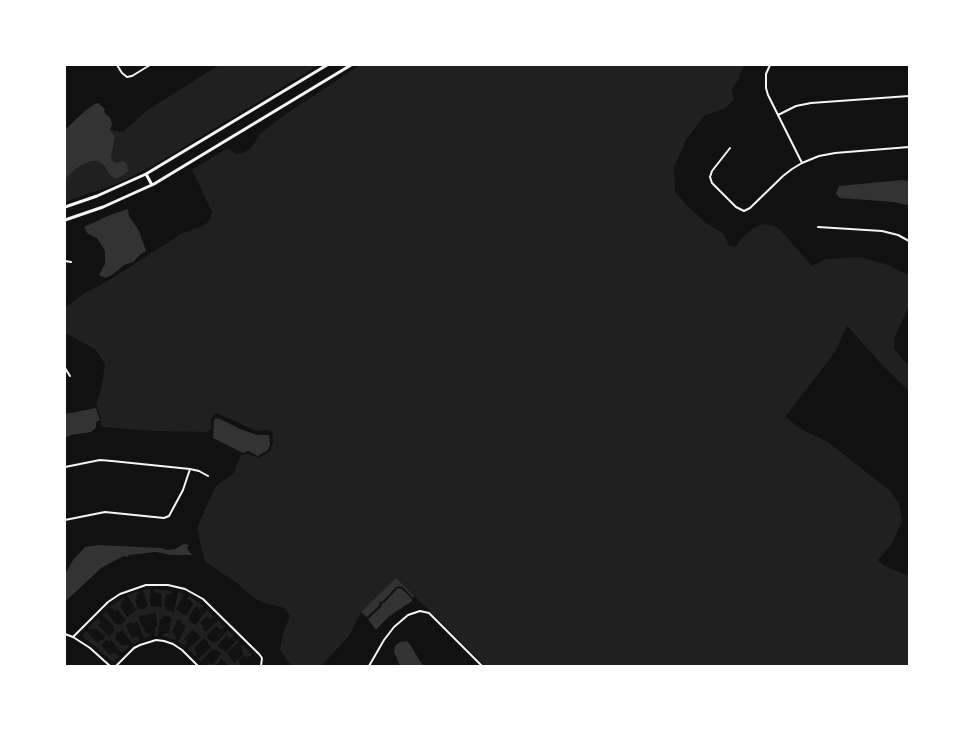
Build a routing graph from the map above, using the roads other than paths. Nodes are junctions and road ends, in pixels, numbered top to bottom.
1 (116, 65) edge
2 (150, 65) edge
3 (327, 65) edge
4 (351, 65) edge
5 (770, 65) edge
6 (909, 96) edge
7 (778, 115) junction
8 (730, 148) dead end
9 (909, 148) edge
10 (802, 163) junction
11 (146, 174) junction
12 (152, 185) junction
13 (65, 207) edge
14 (65, 220) edge
15 (818, 227) dead end
16 (909, 241) edge
17 (65, 261) edge
18 (72, 262) dead end
19 (65, 368) edge
20 (70, 376) dead end
21 (65, 468) edge
22 (190, 469) junction
23 (208, 476) dead end
24 (65, 520) edge
25 (65, 634) edge
26 (74, 637) junction
27 (110, 666) edge
28 (116, 666) edge
29 (198, 666) edge
30 (261, 666) edge
31 (370, 666) edge
32 (482, 666) edge

1 - 2 street
3 - 11 main road
4 - 12 main road
5 - 7 street
6 - 7 street
7 - 10 street
8 - 10 street
9 - 10 street
11 - 12 main road
11 - 13 main road
12 - 14 main road
15 - 16 street
17 - 18 street
19 - 20 street
21 - 22 street
22 - 23 street
22 - 24 street
25 - 26 street
26 - 27 street
26 - 30 street
28 - 29 street
31 - 32 street

